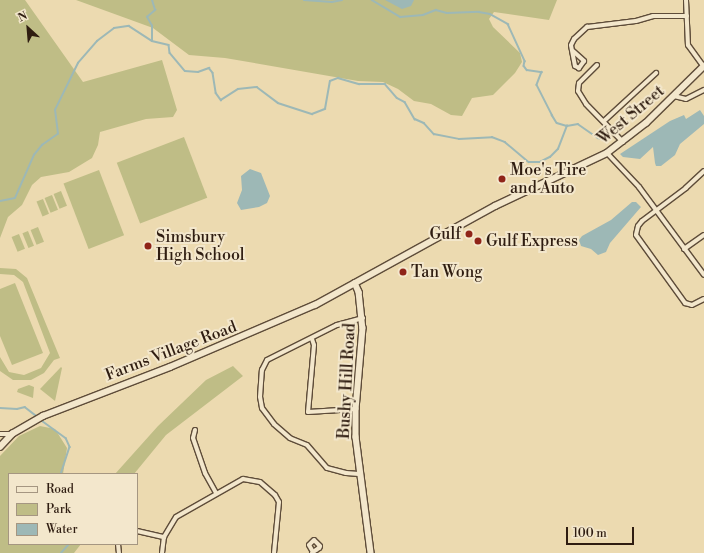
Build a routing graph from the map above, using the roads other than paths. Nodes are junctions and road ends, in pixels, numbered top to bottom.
1 (686, 0) edge
2 (686, 16) junction
3 (573, 51) dead end
4 (597, 65) dead end
5 (704, 66) edge
6 (656, 73) dead end
7 (704, 90) edge
8 (674, 96) junction
9 (604, 121) junction
10 (623, 142) junction
11 (607, 153) junction
12 (704, 171) edge
13 (656, 210) junction
14 (704, 235) edge
15 (684, 249) junction
16 (704, 275) edge
17 (355, 283) junction
18 (704, 299) edge
19 (363, 318) junction
20 (312, 339) junction
21 (356, 409) junction
22 (195, 430) dead end
23 (0, 434) edge
24 (12, 434) junction
25 (0, 447) edge
26 (359, 474) junction
27 (216, 493) junction
28 (138, 531) edge
29 (164, 537) junction
30 (162, 553) edge
31 (274, 553) edge
32 (371, 553) edge

1 - 2 street
2 - 3 street
2 - 5 street
4 - 9 street
5 - 8 main road, West Street
6 - 9 street
7 - 8 street
8 - 10 main road, West Street
9 - 10 street
10 - 11 main road, West Street
11 - 13 street
11 - 17 main road, West Street
12 - 13 street
13 - 15 street
13 - 18 street
14 - 15 street
15 - 16 street
17 - 19 main road, Bushy Hill Road
17 - 24 main road, Farms Village Road
19 - 20 street
19 - 21 main road, Bushy Hill Road
20 - 21 street
20 - 26 street
21 - 26 main road, Bushy Hill Road
22 - 27 street
23 - 24 street
24 - 25 main road, Farms Village Road
26 - 32 main road, Bushy Hill Road
27 - 29 street
27 - 31 street
28 - 29 street
29 - 30 street

